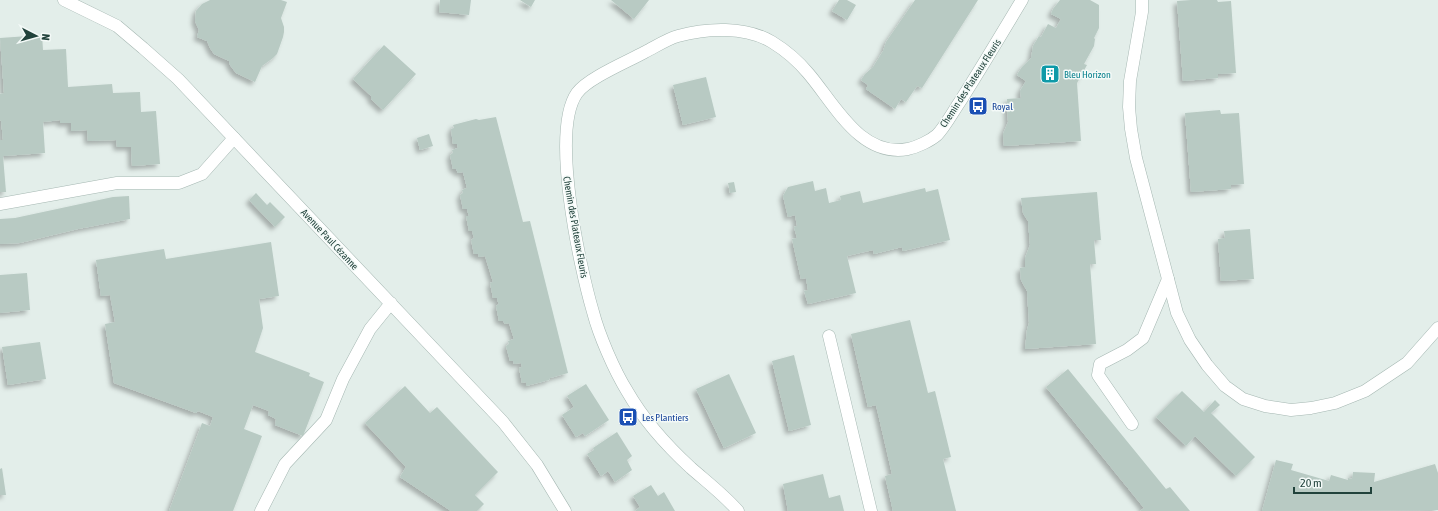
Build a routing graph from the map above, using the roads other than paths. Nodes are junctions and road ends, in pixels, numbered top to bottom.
1 (64, 0) edge
2 (1022, 0) edge
3 (1142, 0) edge
4 (234, 138) junction
5 (0, 204) edge
6 (1168, 279) junction
7 (391, 303) junction
8 (1438, 328) edge
9 (829, 336) dead end
10 (1132, 424) dead end
11 (261, 511) edge
12 (565, 511) edge
13 (738, 511) edge
14 (871, 511) edge

1 - 4 street, Avenue Paul Cézanne
2 - 13 street, Chemin des Plateaux Fleuris
3 - 6 street
4 - 5 street
4 - 7 street, Avenue Paul Cézanne
6 - 8 street
6 - 10 street
7 - 11 street
7 - 12 street, Avenue Paul Cézanne
9 - 14 street

